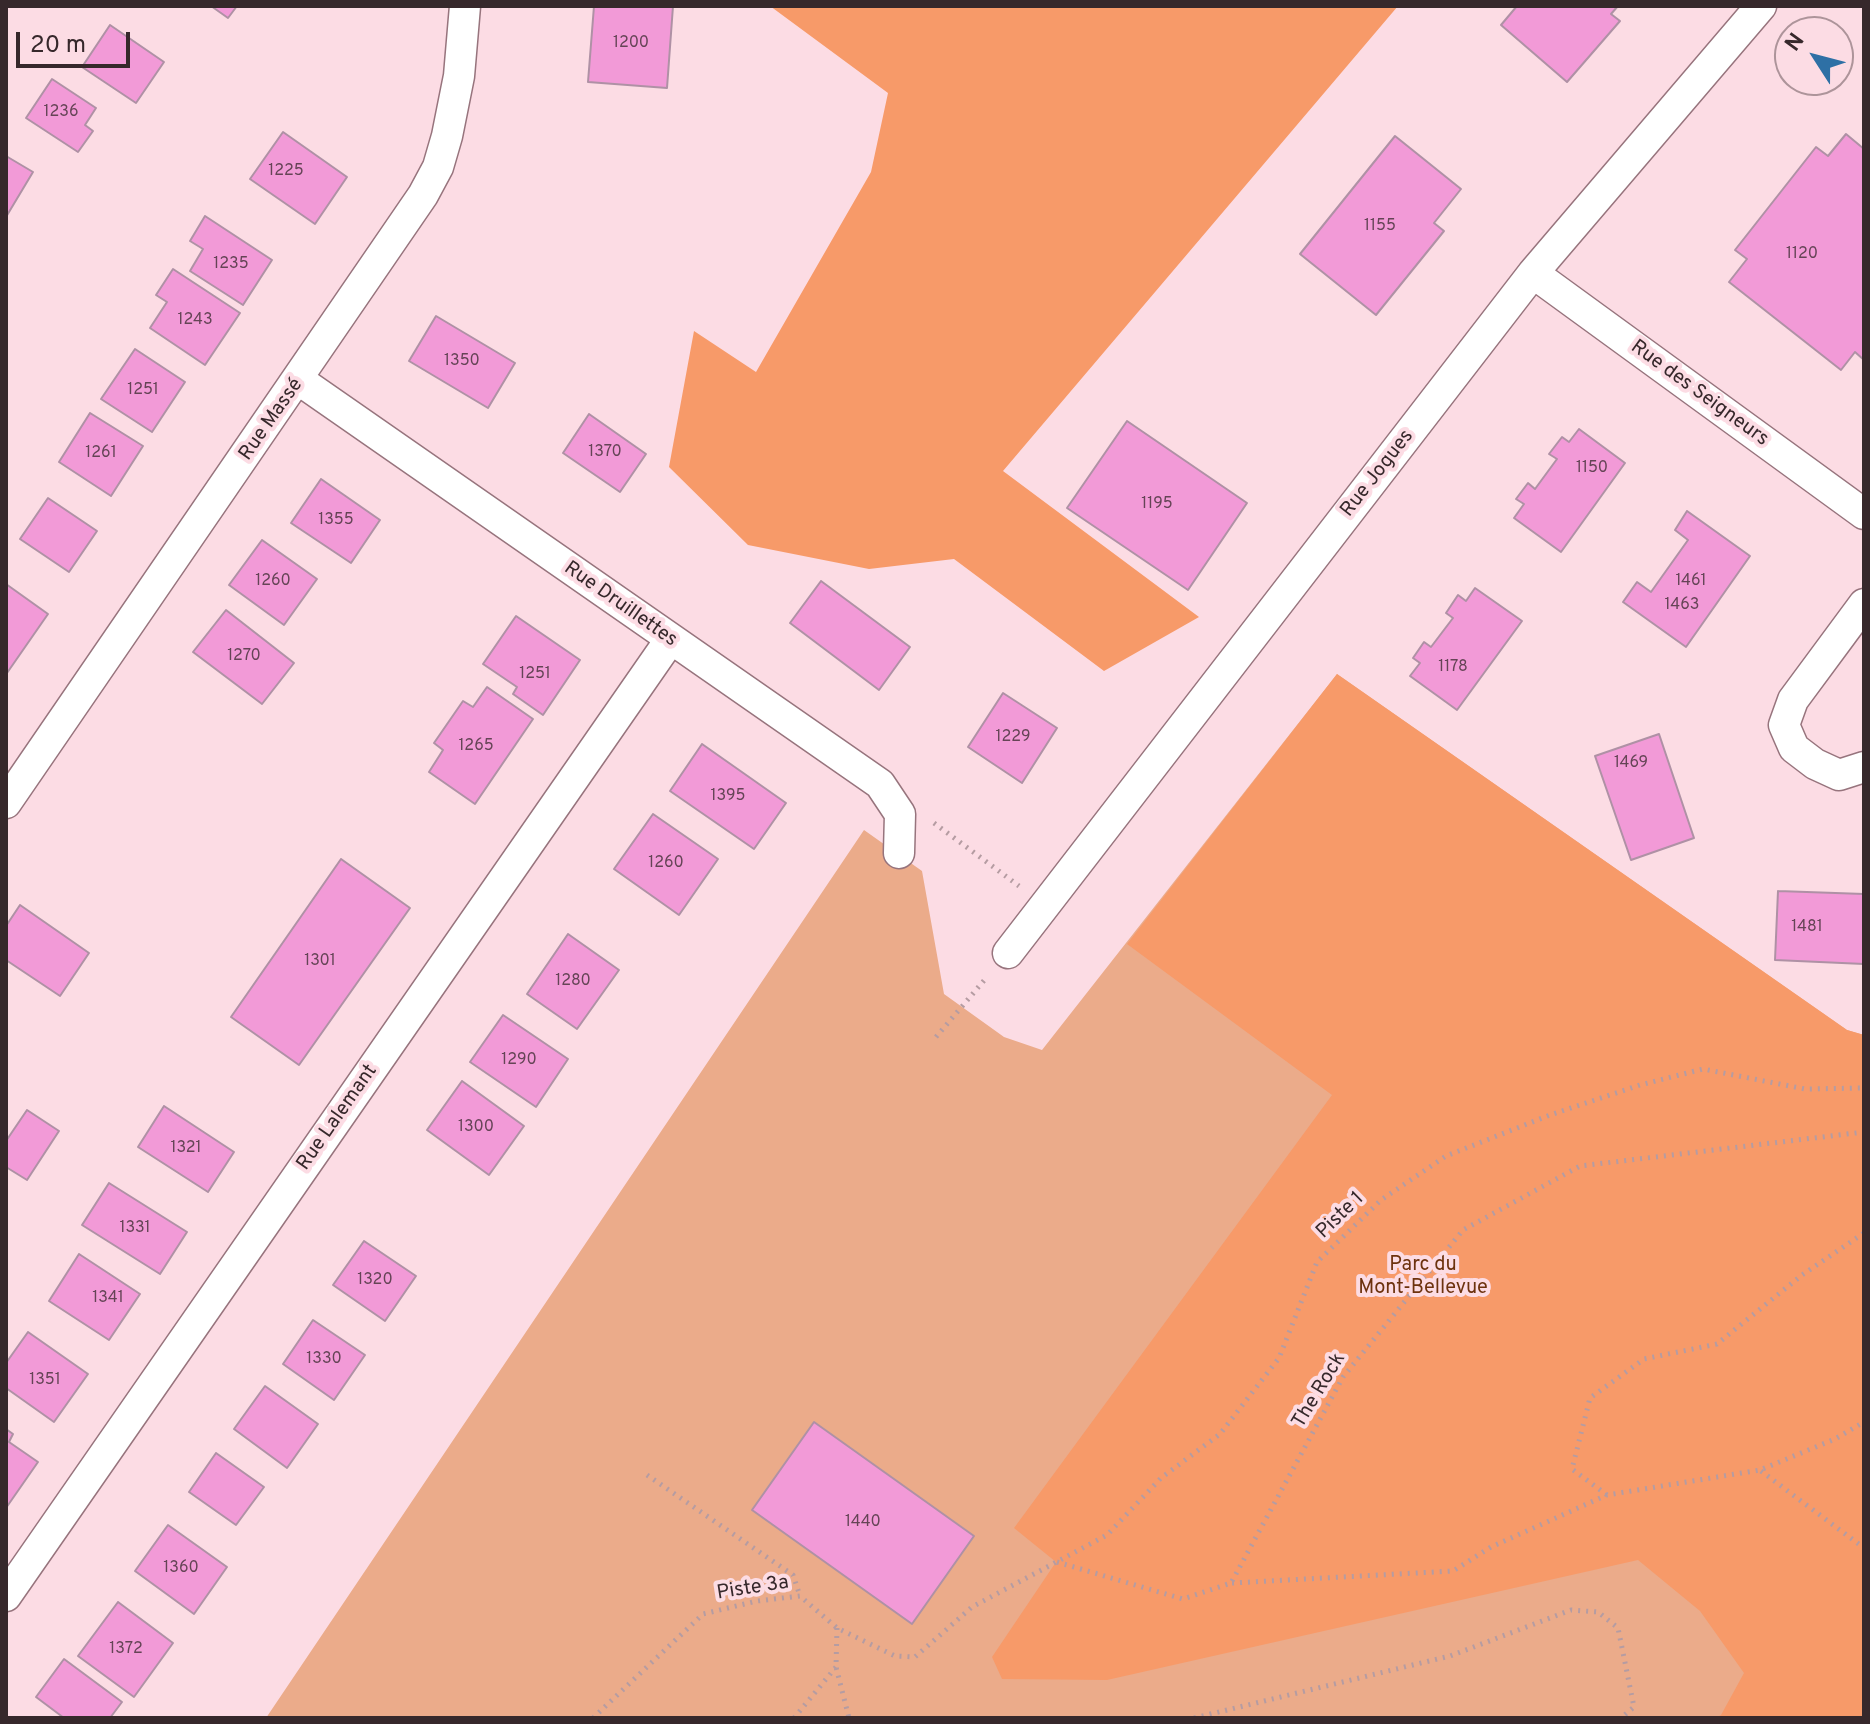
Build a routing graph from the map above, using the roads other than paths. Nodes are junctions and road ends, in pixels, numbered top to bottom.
1 (465, 6) edge
2 (1761, 6) edge
3 (1533, 273) junction
4 (299, 380) junction
5 (1864, 514) edge
6 (1864, 604) edge
7 (670, 640) junction
8 (1864, 767) edge
9 (6, 803) edge
10 (899, 853) dead end
11 (1008, 953) road end
12 (6, 1596) edge

1 - 4 street, Rue Massé
2 - 3 street, Rue Jogues
3 - 5 street, Rue des Seigneurs
3 - 11 street, Rue Jogues
4 - 7 street, Rue Druillettes
4 - 9 street, Rue Massé
6 - 8 street
7 - 10 street, Rue Druillettes
7 - 12 street, Rue Lalemant

